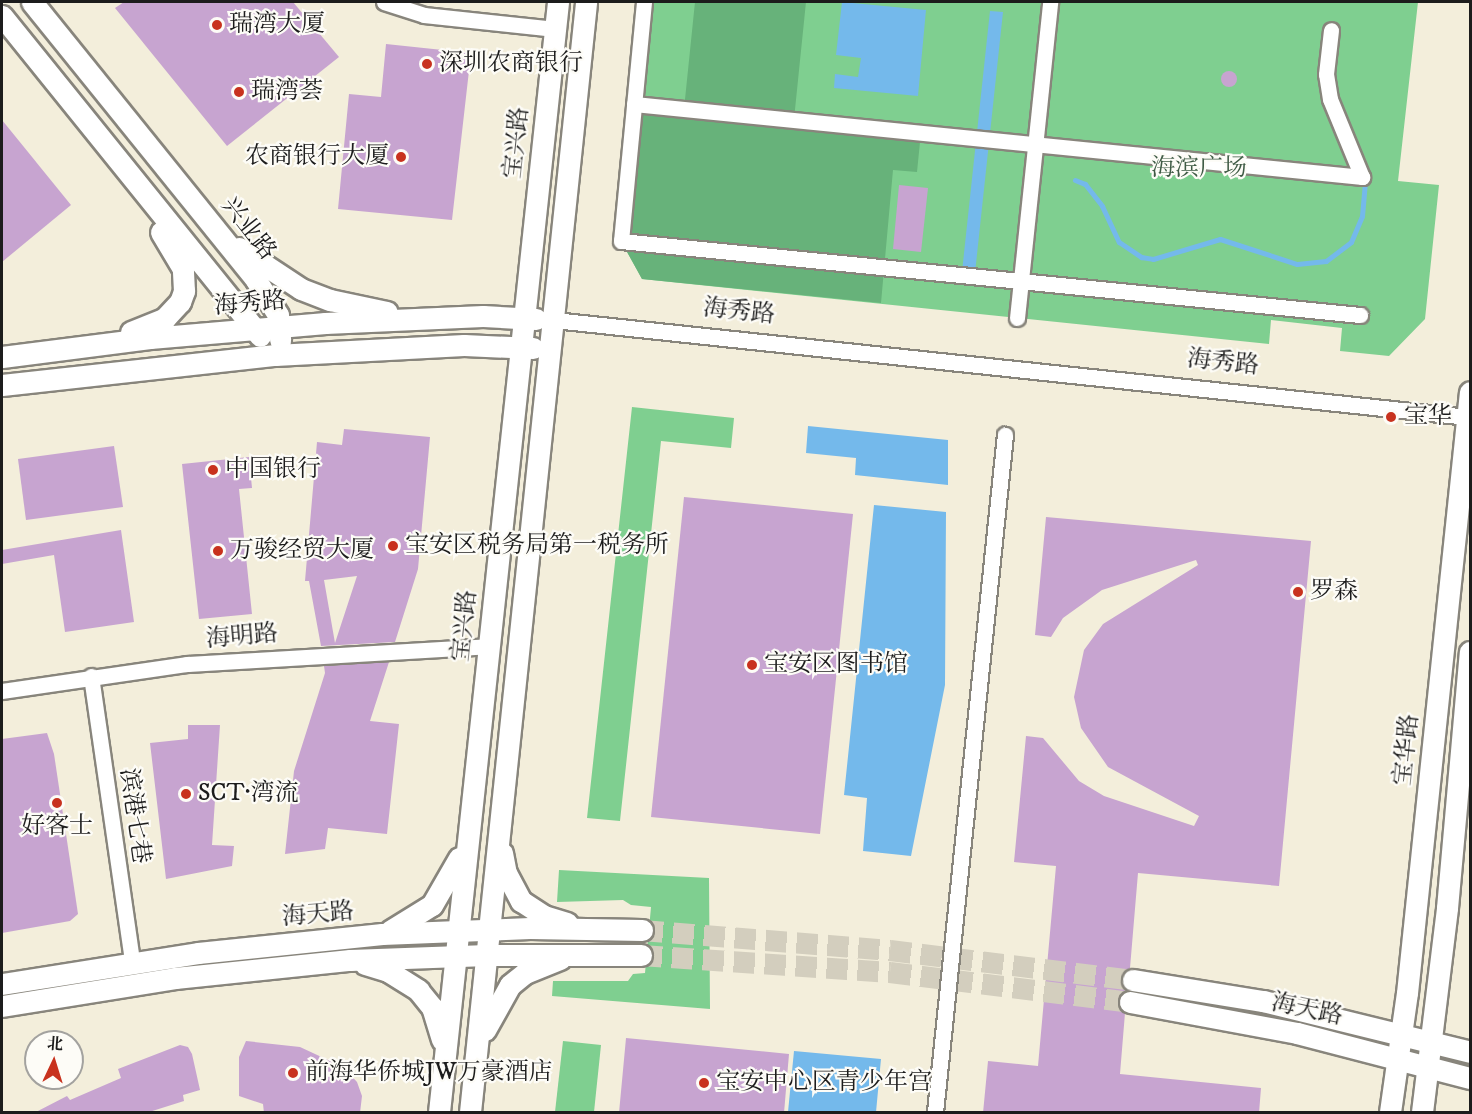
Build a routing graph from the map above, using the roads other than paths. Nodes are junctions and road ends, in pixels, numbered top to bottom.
1 (32, 2) edge
2 (384, 2) edge
3 (558, 2) edge
4 (586, 2) edge
5 (644, 2) edge
6 (1050, 2) edge
7 (2, 16) edge
8 (555, 29) junction
9 (1331, 30) dead end
10 (634, 104) junction
11 (1035, 145) junction
12 (140, 188) junction
13 (220, 234) junction
14 (1021, 281) junction
15 (1360, 315) dead end
16 (429, 318) junction
17 (523, 318) junction
18 (1017, 318) dead end
19 (554, 320) junction
20 (281, 327) junction
21 (254, 328) junction
22 (94, 345) junction
23 (520, 347) junction
24 (550, 349) junction
25 (275, 355) junction
26 (2, 357) edge
27 (2, 386) edge
28 (1470, 392) edge
29 (1469, 417) edge
30 (1005, 435) dead end
31 (1467, 446) edge
32 (488, 646) junction
33 (1470, 652) edge
34 (91, 676) junction
35 (2, 691) edge
36 (1467, 733) edge
37 (468, 838) junction
38 (499, 839) junction
39 (585, 928) junction
40 (489, 929) junction
41 (458, 930) junction
42 (642, 930) tunnel mouth
43 (382, 934) junction
44 (487, 954) junction
45 (585, 954) junction
46 (641, 955) tunnel mouth
47 (455, 956) junction
48 (350, 960) junction
49 (132, 962) junction
50 (1133, 980) tunnel mouth
51 (2, 984) edge
52 (1130, 1002) tunnel mouth
53 (2, 1006) edge
54 (1400, 1034) junction
55 (1430, 1042) junction
56 (445, 1049) junction
57 (476, 1050) junction
58 (1470, 1052) edge
59 (1397, 1057) junction
60 (1428, 1066) junction
61 (1470, 1078) edge
62 (439, 1113) edge
63 (470, 1113) edge
64 (935, 1113) edge
65 (1390, 1113) edge
66 (1422, 1113) edge

1 - 13 main road, 兴业路
2 - 8 street
3 - 8 main road, 宝兴路
4 - 19 main road
5 - 10 street
6 - 11 street
7 - 12 main road
8 - 17 main road, 宝兴路
9 - 11 street
10 - 11 street
10 - 14 street
11 - 14 street
12 - 21 main road
12 - 22 main road
13 - 16 main road
13 - 20 main road, 兴业路
14 - 15 street
14 - 18 street
16 - 17 main road, 海秀路
16 - 20 main road, 海秀路
17 - 19 main road, 海秀路
17 - 23 main road, 宝兴路
19 - 24 main road
19 - 29 street, 海秀路
20 - 21 main road, 海秀路
20 - 25 main road
21 - 22 main road, 海秀路
21 - 25 main road
22 - 26 main road, 海秀路
23 - 24 main road
23 - 25 main road
23 - 32 main road, 宝兴路
24 - 38 main road
25 - 27 main road
28 - 29 main road, 宝华路
29 - 31 main road, 宝华路
30 - 64 street
31 - 54 main road, 宝华路
32 - 34 street, 海明路
32 - 37 main road, 宝兴路
33 - 36 main road
34 - 35 street, 海明路
34 - 49 street, 滨港七巷
36 - 55 main road
37 - 41 main road, 宝兴路
37 - 43 main road
38 - 39 main road
38 - 40 main road
39 - 40 main road, 海天路
39 - 42 main road, 海天路
40 - 41 main road, 海天路
40 - 44 main road
41 - 43 main road, 海天路
41 - 47 main road, 宝兴路
43 - 49 main road, 海天路
44 - 45 main road, 海天路
44 - 47 main road, 海天路
44 - 57 main road
45 - 46 main road, 海天路
45 - 57 main road
47 - 48 main road, 海天路
47 - 56 main road, 宝兴路
48 - 53 main road, 海天路
48 - 56 main road
49 - 51 main road, 海天路
50 - 54 main road, 海天路
52 - 59 main road, 海天路
54 - 55 main road, 海天路
54 - 59 main road, 宝华路
55 - 58 main road, 海天路
55 - 60 main road
56 - 62 main road, 宝兴路
57 - 63 main road
59 - 60 main road, 海天路
59 - 65 main road, 宝华路
60 - 61 main road, 海天路
60 - 66 main road

